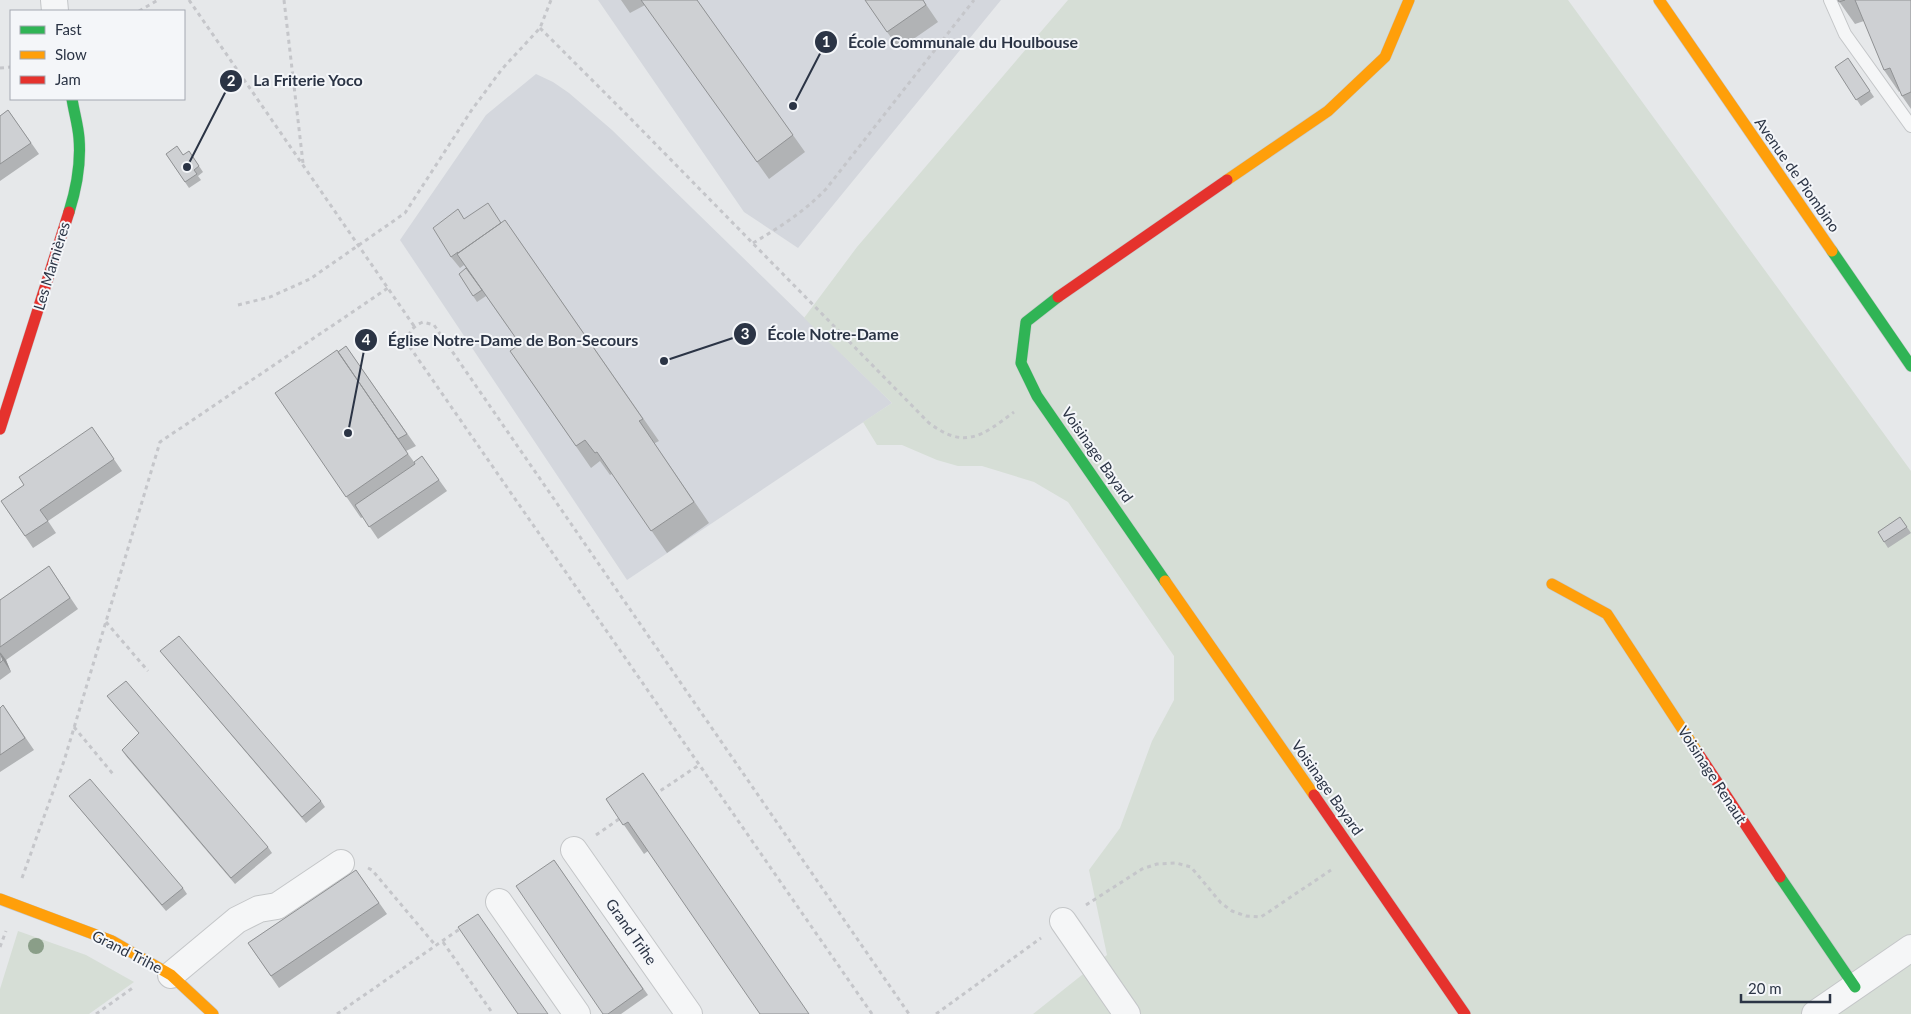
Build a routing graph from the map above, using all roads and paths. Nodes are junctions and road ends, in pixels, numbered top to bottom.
1 (158, 0) edge
2 (189, 0) edge
3 (284, 0) edge
4 (552, 0) edge
5 (974, 0) edge
6 (1409, 0) edge
7 (1658, 0) edge
8 (1830, 0) edge
9 (141, 10) edge
10 (540, 28) junction
11 (72, 100) edge
12 (1911, 126) edge
13 (303, 164) junction
14 (752, 243) junction
15 (358, 245) junction
16 (388, 288) junction
17 (238, 305) dead end
18 (414, 326) junction
19 (1911, 366) edge
20 (1037, 396) junction
21 (0, 429) edge
22 (1552, 584) dead end
23 (106, 622) junction
24 (148, 671) dead end
25 (74, 727) junction
26 (113, 774) dead end
27 (574, 850) dead end
28 (1355, 855) junction
29 (341, 862) joint
30 (0, 899) edge
31 (499, 902) dead end
32 (13, 904) junction
33 (1063, 921) junction
34 (443, 942) dead end
35 (0, 947) edge
36 (1911, 948) edge
37 (166, 972) junction
38 (1854, 987) junction
39 (492, 1012) edge
40 (96, 1014) edge
41 (213, 1014) edge
42 (336, 1014) edge
43 (485, 1014) edge
44 (577, 1014) edge
45 (689, 1014) edge
46 (872, 1014) edge
47 (909, 1014) edge
48 (936, 1014) edge
49 (1127, 1014) edge
50 (1465, 1014) edge
51 (1815, 1014) edge

1 - 9 path
2 - 13 path
3 - 13 path
4 - 10 path
5 - 14 path
6 - 20 street, Voisinage Bayard
7 - 19 street, Avenue de Piombino
8 - 12 lane
10 - 14 path
10 - 15 path
11 - 21 street, Les Marnières
13 - 15 path
14 - 20 path
15 - 16 path
15 - 17 path
16 - 18 path
16 - 23 path
18 - 46 path
18 - 47 path
20 - 28 street, Voisinage Bayard
22 - 38 street, Voisinage Renaut
23 - 24 path
23 - 25 path
25 - 26 path
25 - 32 path
27 - 45 street, Grand Trihe
28 - 33 path
28 - 50 street, Voisinage Bayard
29 - 37 street
29 - 42 path
30 - 32 street, Grand Trihe
31 - 44 street
32 - 35 path
32 - 37 street, Grand Trihe
33 - 48 path
33 - 49 street
34 - 39 path
36 - 38 street
37 - 40 path
37 - 41 street, Grand Trihe
38 - 51 street
39 - 43 path

